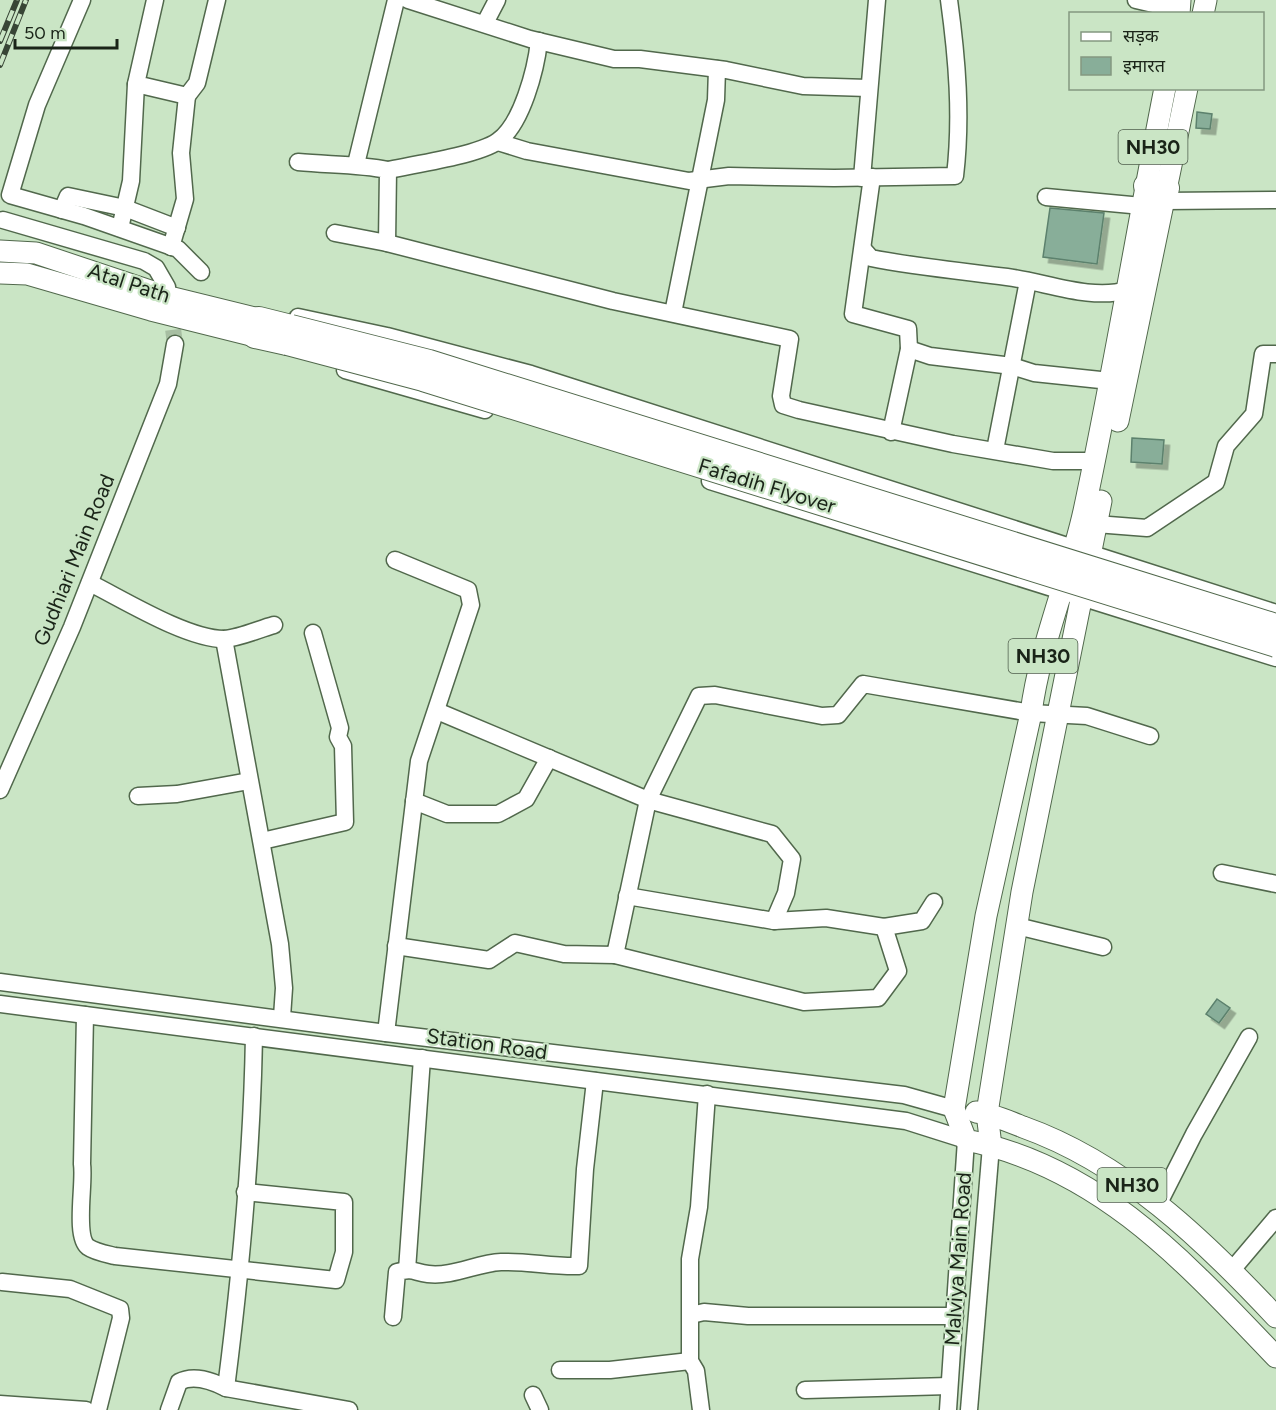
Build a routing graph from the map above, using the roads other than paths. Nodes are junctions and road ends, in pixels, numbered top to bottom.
1 (82, 0) edge
2 (156, 0) edge
3 (217, 0) edge
4 (396, 0) edge
5 (408, 0) edge
6 (497, 0) edge
7 (877, 0) edge
8 (949, 0) edge
9 (1136, 0) edge
10 (1180, 8) edge
11 (485, 23) junction
12 (539, 41) junction
13 (717, 69) junction
14 (136, 84) junction
15 (868, 88) junction
16 (1165, 90) edge
17 (1186, 90) edge
18 (187, 96) junction
19 (498, 142) junction
20 (298, 162) dead end
21 (356, 164) junction
22 (388, 170) junction
23 (867, 178) junction
24 (701, 180) junction
25 (1154, 195) junction
26 (1046, 197) dead end
27 (1276, 200) edge
28 (125, 208) junction
29 (62, 210) junction
30 (3, 220) dead end
31 (120, 228) junction
32 (177, 228) junction
33 (336, 233) dead end
34 (0, 240) edge
35 (387, 243) junction
36 (171, 247) junction
37 (863, 249) junction
38 (0, 251) edge
39 (36, 253) junction
40 (201, 272) dead end
41 (0, 273) edge
42 (1028, 281) junction
43 (167, 287) tunnel mouth
44 (1128, 290) junction
45 (673, 313) junction
46 (257, 327) junction
47 (289, 335) junction
48 (175, 344) tunnel mouth
49 (909, 350) junction
50 (1276, 354) edge
51 (1012, 366) junction
52 (1110, 381) junction
53 (891, 432) junction
54 (995, 450) junction
55 (1094, 461) junction
56 (1096, 524) junction
57 (1082, 552) junction
58 (395, 560) dead end
59 (90, 583) junction
60 (1071, 596) junction
61 (1276, 613) edge
62 (274, 625) dead end
63 (1276, 626) edge
64 (313, 633) dead end
65 (224, 639) junction
66 (1276, 645) edge
67 (1276, 658) edge
68 (437, 711) junction
69 (1031, 713) junction
70 (1058, 714) junction
71 (1150, 736) dead end
72 (549, 758) junction
73 (249, 781) junction
74 (0, 790) edge
75 (138, 796) dead end
76 (648, 800) junction
77 (414, 801) junction
78 (262, 841) junction
79 (1222, 873) dead end
80 (1276, 884) edge
81 (627, 896) junction
82 (934, 902) dead end
83 (774, 921) junction
84 (1017, 926) junction
85 (884, 927) junction
86 (396, 946) junction
87 (1103, 947) dead end
88 (615, 955) junction
89 (0, 982) edge
90 (0, 1004) edge
91 (85, 1015) junction
92 (282, 1017) junction
93 (386, 1033) junction
94 (254, 1036) junction
95 (1249, 1037) dead end
96 (422, 1058) junction
97 (595, 1082) junction
98 (707, 1094) junction
99 (954, 1109) junction
100 (987, 1113) junction
101 (966, 1140) junction
102 (991, 1146) junction
103 (245, 1192) junction
104 (1158, 1205) junction
105 (1276, 1218) edge
106 (239, 1269) junction
107 (407, 1270) junction
108 (1232, 1270) junction
109 (2, 1282) dead end
110 (691, 1315) junction
111 (955, 1316) junction
112 (393, 1317) dead end
113 (1276, 1317) edge
114 (952, 1357) junction
115 (1276, 1357) edge
116 (973, 1359) junction
117 (690, 1361) junction
118 (560, 1370) dead end
119 (950, 1386) junction
120 (226, 1388) junction
121 (805, 1390) dead end
122 (0, 1404) edge
123 (86, 1410) edge
124 (98, 1410) edge
125 (169, 1410) edge
126 (349, 1410) edge
127 (701, 1410) edge
128 (948, 1410) edge
129 (969, 1410) edge

1 - 29 street
2 - 14 street
3 - 18 street
4 - 21 street
5 - 11 street
6 - 11 street
7 - 15 street
8 - 23 street
9 - 10 street
11 - 12 street
12 - 13 street
12 - 19 street
13 - 15 street
13 - 24 street
14 - 18 street
14 - 28 street
15 - 23 street
16 - 25 main road, NH30
17 - 25 main road, NH30
18 - 32 street
19 - 22 street
19 - 24 street
20 - 21 street
21 - 22 street
22 - 35 street
23 - 24 street
23 - 37 street
24 - 45 street
25 - 26 street
25 - 27 street
25 - 44 main road, NH30
25 - 56 main road, NH30
28 - 29 street
28 - 31 street
28 - 32 street
29 - 31 street
30 - 43 street
31 - 36 street
32 - 36 street
33 - 35 street
34 - 39 street
35 - 45 street
36 - 40 street
37 - 42 street
37 - 49 street
38 - 39 main road, Atal Path
39 - 46 main road, Atal Path
41 - 46 main road, Atal Path
42 - 44 street
42 - 51 street
44 - 52 main road, NH30
45 - 53 street
46 - 47 highway, Fafadih Flyover
46 - 57 street
46 - 60 street
47 - 63 highway, Fafadih Flyover, bridge
47 - 66 highway, Fafadih Flyover, bridge
48 - 59 street, Gudhiari Main Road
49 - 51 street
49 - 53 street
50 - 56 street
51 - 52 street
51 - 54 street
52 - 55 main road, NH30
53 - 54 street
54 - 55 street
55 - 57 main road, NH30
56 - 57 main road, NH30
57 - 60 main road, NH30
57 - 61 street
58 - 68 street
59 - 65 street
59 - 74 street, Gudhiari Main Road
60 - 67 street
60 - 69 main road, NH30
60 - 70 main road, NH30
62 - 65 street
64 - 78 street
65 - 73 street
68 - 72 street
68 - 77 street
69 - 70 street
69 - 76 street
69 - 99 main road, NH30
70 - 71 street
70 - 84 main road, NH30
72 - 76 street
72 - 77 street
73 - 75 street
73 - 78 street
76 - 81 street
76 - 83 street
77 - 86 street
78 - 92 street
79 - 80 street
81 - 83 street
81 - 88 street
82 - 85 street
83 - 85 street
84 - 87 street
84 - 100 main road, NH30
85 - 88 street
86 - 88 street
86 - 93 street
89 - 92 street, Station Road
90 - 91 street, Station Road
91 - 94 street, Station Road
91 - 106 street
92 - 93 street, Station Road
93 - 99 street, Station Road
94 - 96 street, Station Road
94 - 103 street
95 - 104 street
96 - 97 street, Station Road
96 - 107 street
97 - 98 street, Station Road
97 - 107 street
98 - 101 street, Station Road
98 - 110 street
99 - 100 main road, NH30
99 - 101 main road, Malviya Main Road
100 - 102 main road
100 - 104 main road, NH30
101 - 102 main road, NH30
101 - 111 street, Malviya Main Road
102 - 115 main road, NH30
102 - 116 street
103 - 106 street
103 - 106 street
104 - 108 main road, NH30
105 - 108 street
106 - 120 street
107 - 112 street
108 - 113 main road, NH30
109 - 124 street
110 - 111 street
110 - 117 street
111 - 114 street, Malviya Main Road
114 - 116 street
114 - 119 street, Malviya Main Road
116 - 129 street
117 - 118 street
117 - 127 street
119 - 121 street
119 - 128 street, Malviya Main Road
120 - 125 street
120 - 126 street
122 - 123 street

